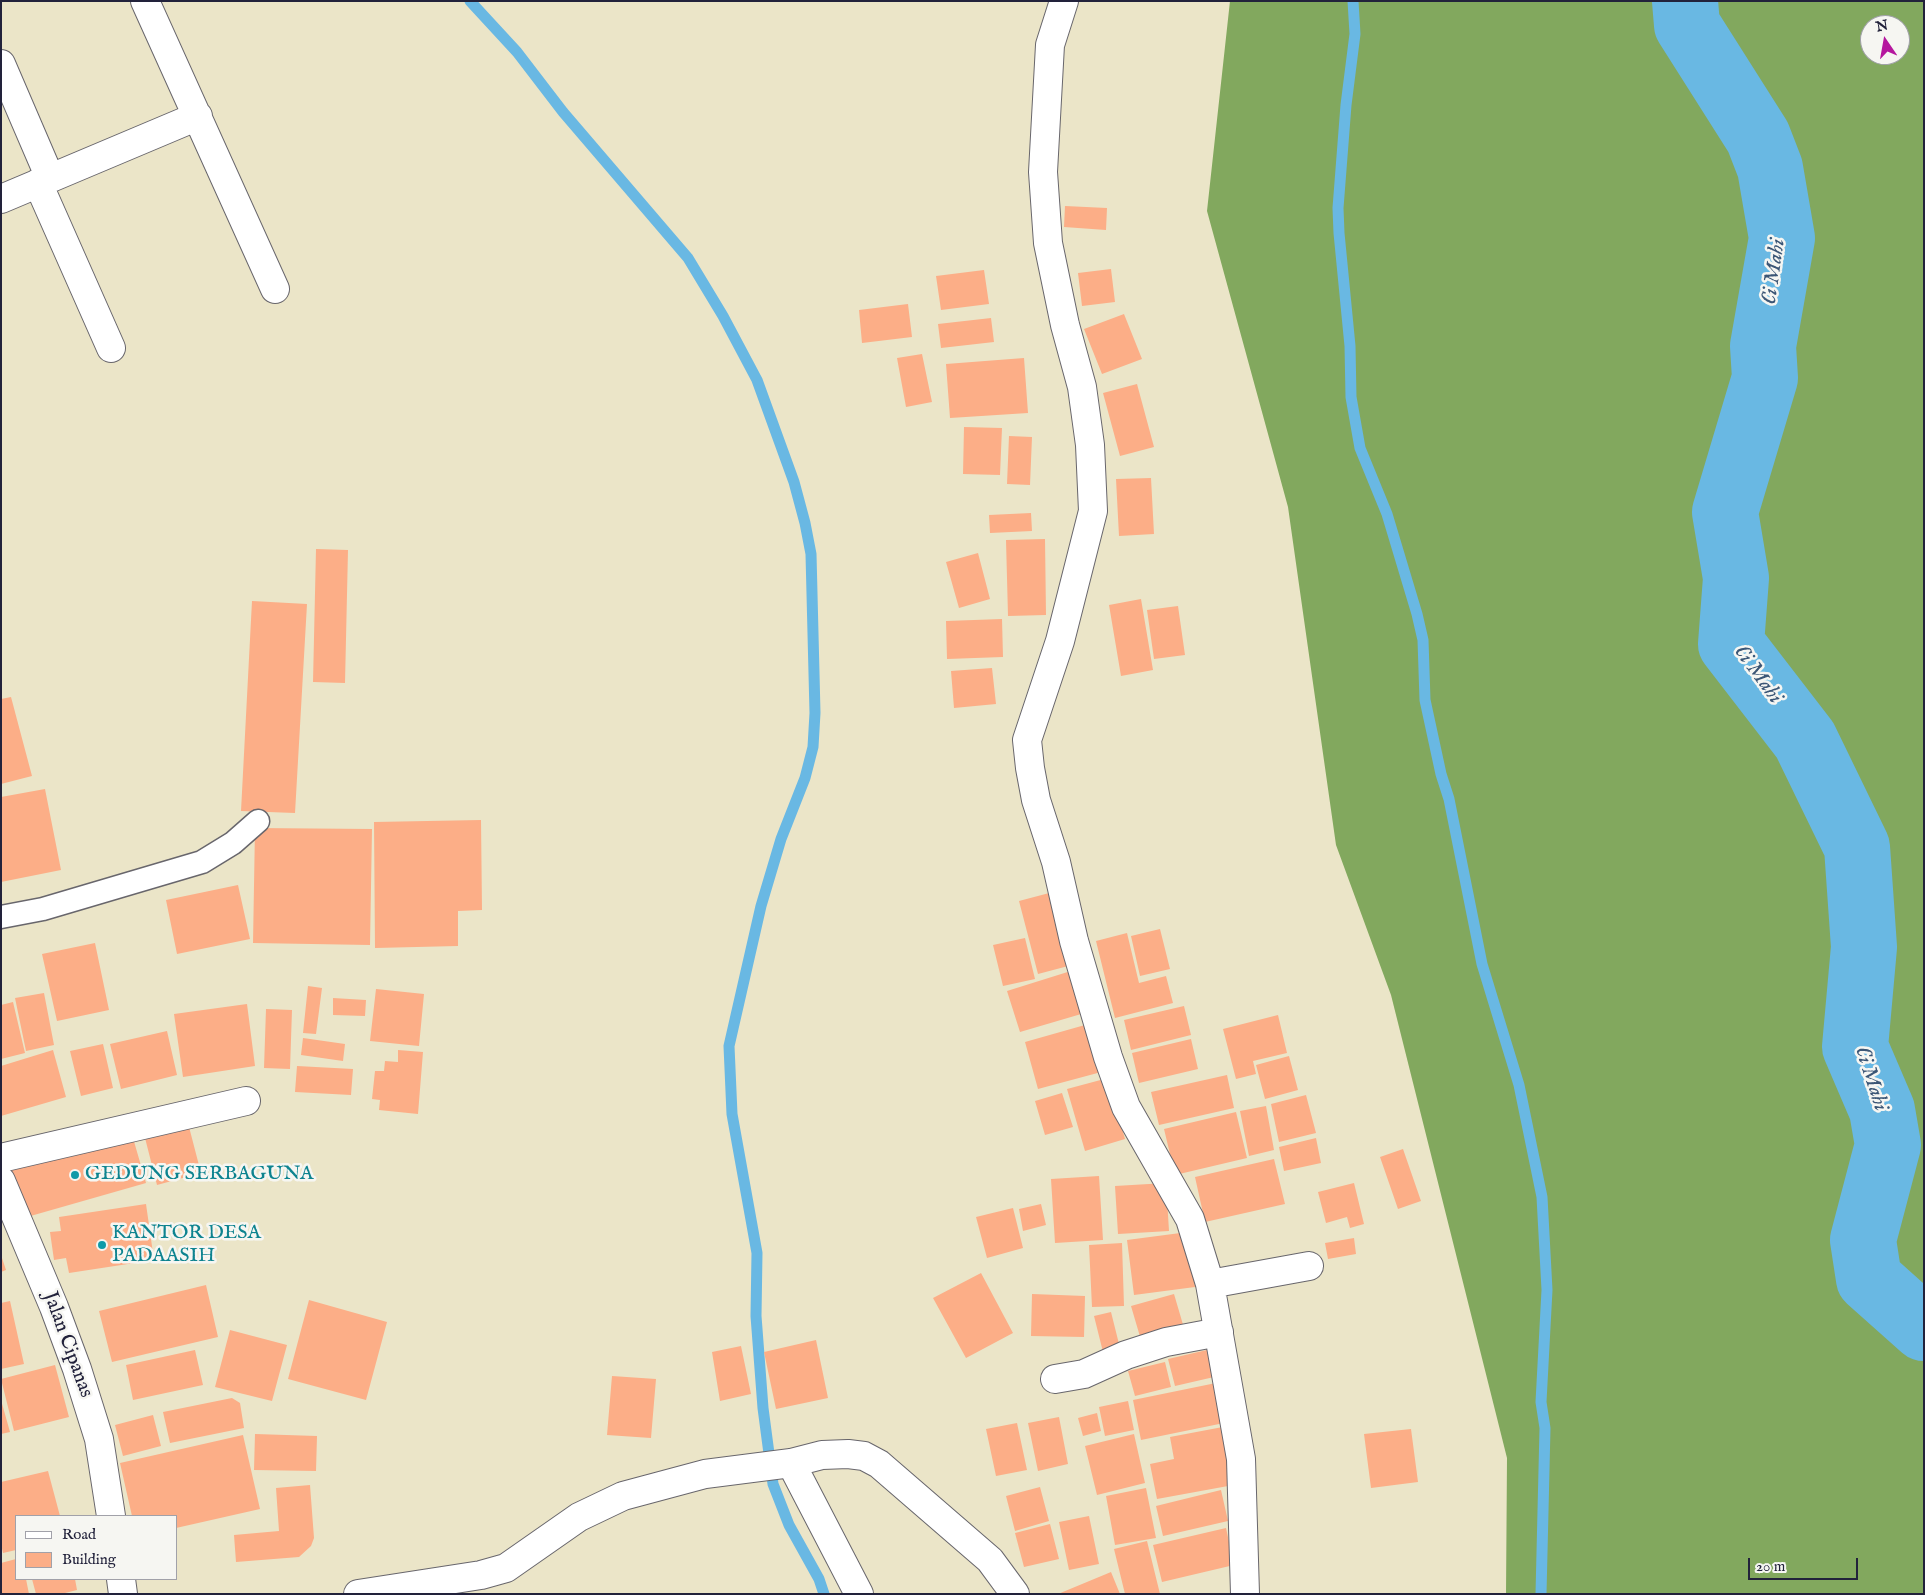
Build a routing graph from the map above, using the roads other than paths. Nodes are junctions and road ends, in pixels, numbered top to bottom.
1 (145, 1) edge
2 (1064, 1) edge
3 (1, 64) edge
4 (198, 116) junction
5 (44, 181) junction
6 (1, 199) edge
7 (275, 289) dead end
8 (111, 348) dead end
9 (258, 821) dead end
10 (1, 917) edge
11 (246, 1101) dead end
12 (1, 1158) edge
13 (1, 1181) edge
14 (1309, 1266) dead end
15 (1210, 1284) junction
16 (1219, 1332) junction
17 (1055, 1380) dead end
18 (791, 1462) junction
19 (111, 1515) edge
20 (121, 1580) edge
21 (123, 1594) edge
22 (358, 1594) edge
23 (859, 1594) edge
24 (1015, 1594) edge
25 (1245, 1594) edge

1 - 4 street
2 - 15 street
3 - 5 street
4 - 5 street
4 - 7 street
5 - 6 street
5 - 8 street
9 - 10 lane
11 - 12 street
13 - 19 street, Jalan Cipanas
14 - 15 street
15 - 16 street
16 - 17 street
16 - 25 street
18 - 22 street
18 - 23 street
18 - 24 street
20 - 21 street

